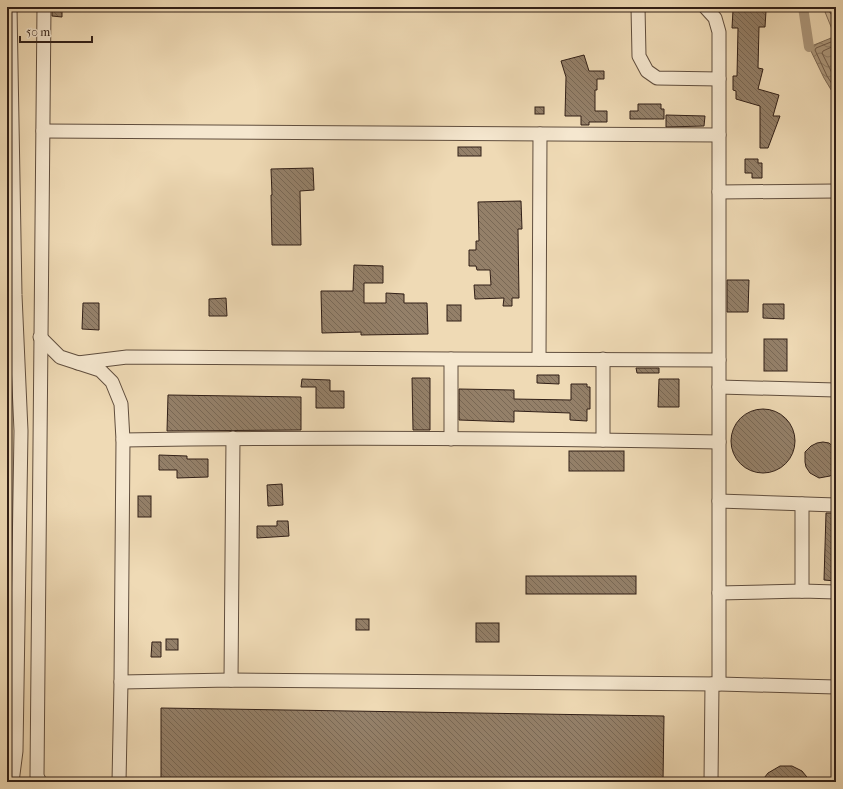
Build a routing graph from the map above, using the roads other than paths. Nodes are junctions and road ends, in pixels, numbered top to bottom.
1 (10, 7) edge
2 (44, 7) edge
3 (638, 7) edge
4 (705, 7) edge
5 (719, 79) junction
6 (43, 131) junction
7 (540, 134) junction
8 (719, 135) junction
9 (836, 190) edge
10 (719, 192) junction
11 (40, 336) junction
12 (451, 359) junction
13 (539, 359) junction
14 (603, 359) junction
15 (719, 360) junction
16 (78, 363) junction
17 (719, 388) junction
18 (836, 390) edge
19 (233, 438) junction
20 (452, 439) junction
21 (123, 440) junction
22 (603, 440) junction
23 (719, 442) junction
24 (719, 501) junction
25 (802, 504) junction
26 (836, 505) edge
27 (802, 591) junction
28 (836, 592) edge
29 (719, 593) junction
30 (231, 680) junction
31 (121, 682) junction
32 (715, 684) junction
33 (836, 687) edge
34 (12, 782) edge
35 (40, 782) edge
36 (118, 782) edge
37 (711, 782) edge

1 - 34 lane
2 - 6 lane
3 - 5 lane
4 - 5 lane
5 - 8 lane
6 - 7 lane
6 - 11 lane
7 - 8 lane
7 - 13 lane
8 - 10 lane
9 - 10 lane
10 - 15 lane
11 - 16 lane
11 - 35 lane
12 - 13 lane
12 - 16 lane
12 - 20 lane
13 - 14 lane
14 - 15 lane
14 - 22 lane
15 - 17 lane
16 - 21 lane
17 - 18 lane
17 - 23 lane
19 - 20 lane
19 - 21 lane
19 - 30 lane
20 - 22 lane
21 - 31 lane
22 - 23 lane
23 - 24 lane
24 - 25 lane
24 - 29 lane
25 - 26 lane
25 - 27 lane
27 - 28 lane
27 - 29 lane
29 - 32 lane
30 - 31 lane
30 - 32 lane
31 - 36 lane
32 - 33 lane
32 - 37 lane

